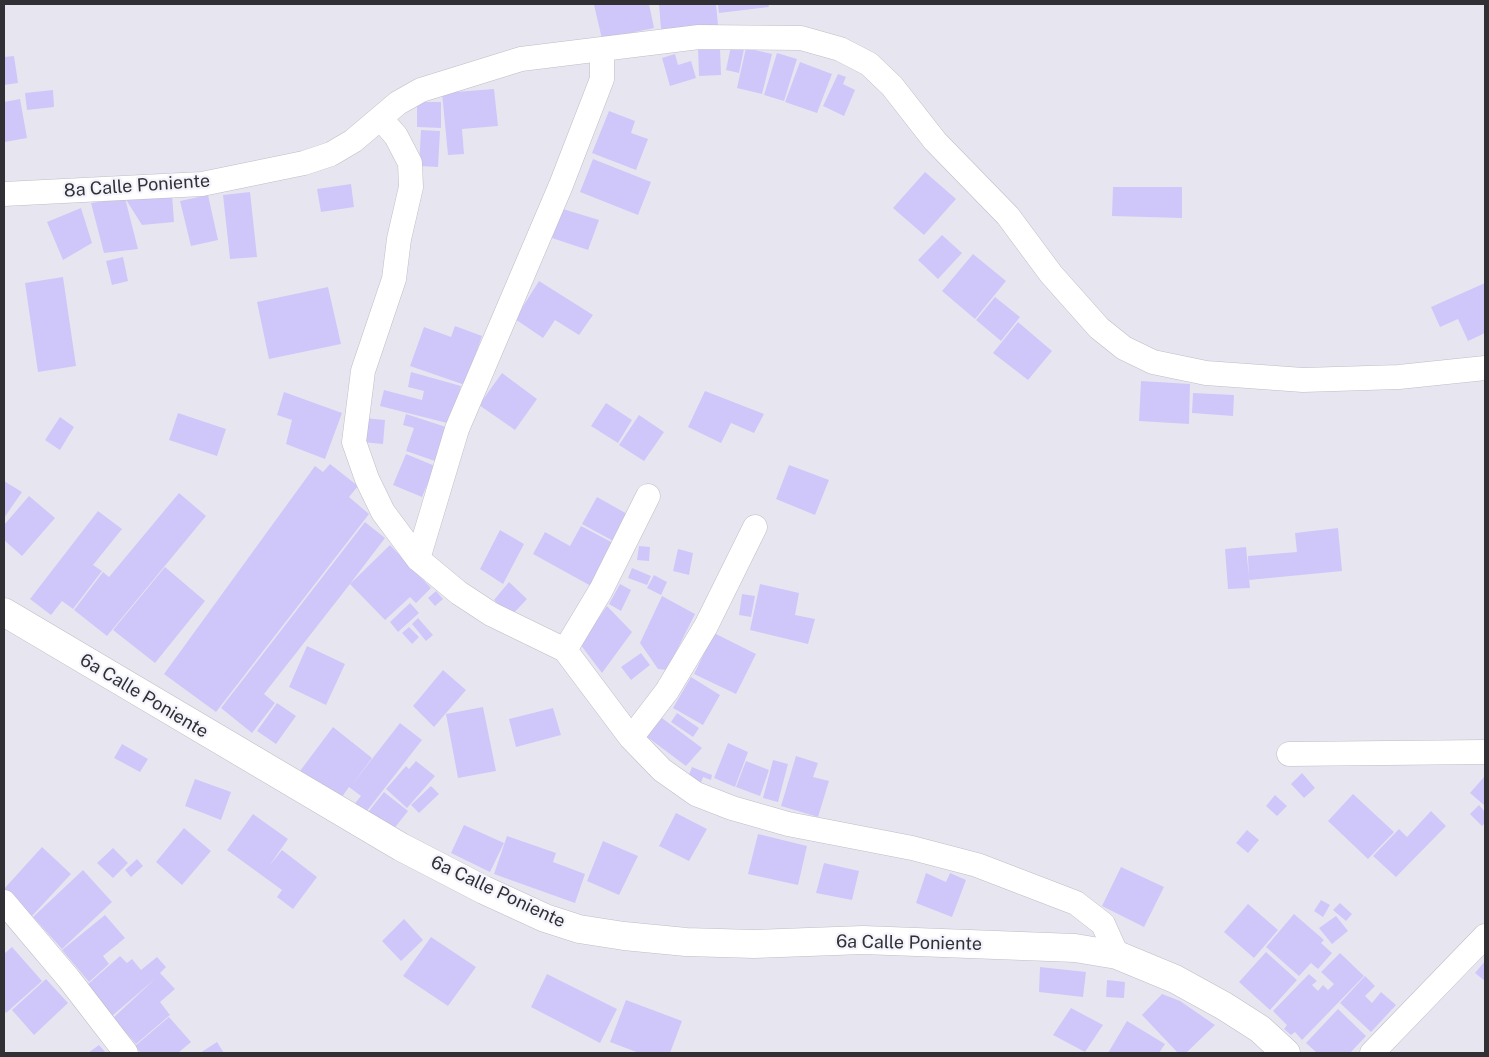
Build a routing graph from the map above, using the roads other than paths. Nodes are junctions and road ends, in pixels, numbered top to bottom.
1 (602, 50) junction
2 (381, 118) junction
3 (4, 194) edge
4 (1485, 368) edge
5 (648, 496) dead end
6 (755, 527) dead end
7 (418, 559) junction
8 (4, 612) edge
9 (566, 650) junction
10 (630, 738) junction
11 (1485, 752) edge
12 (1290, 754) dead end
13 (4, 902) edge
14 (1485, 936) edge
15 (1117, 955) junction
16 (126, 1053) edge
17 (1286, 1053) edge
18 (1372, 1053) edge

1 - 2 street, 8a Calle Poniente
1 - 4 street, 8a Calle Poniente
1 - 7 street
2 - 3 street, 8a Calle Poniente
2 - 7 street
5 - 9 street
6 - 10 street
7 - 9 street
8 - 15 street, 6a Calle Poniente
9 - 10 street
10 - 15 street
11 - 12 street
13 - 16 street
14 - 18 street
15 - 17 street, 6a Calle Poniente

